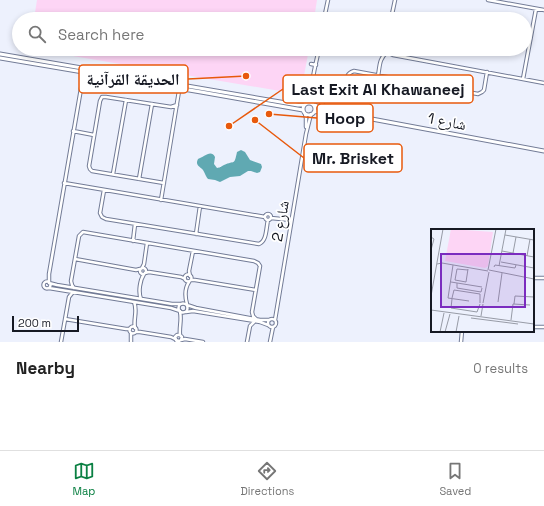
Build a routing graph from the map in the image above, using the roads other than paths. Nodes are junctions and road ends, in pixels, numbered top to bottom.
1 (328, 0) edge
2 (395, 0) edge
3 (488, 0) edge
4 (536, 9) junction
5 (544, 10) edge
6 (325, 12) edge
7 (392, 12) edge
8 (532, 31) edge
9 (0, 56) edge
10 (33, 56) edge
11 (318, 56) edge
12 (383, 56) edge
13 (399, 56) edge
14 (527, 56) edge
15 (32, 60) junction
16 (79, 62) dead end
17 (310, 64) dead end
18 (316, 65) junction
19 (79, 69) junction
20 (487, 72) junction
21 (87, 73) junction
22 (152, 74) dead end
23 (378, 76) junction
24 (83, 77) junction
25 (523, 79) junction
26 (150, 80) junction
27 (140, 81) junction
28 (544, 83) edge
29 (312, 84) junction
30 (146, 86) dead end
31 (345, 88) dead end
32 (179, 91) dead end
33 (260, 93) dead end
34 (259, 98) junction
35 (126, 100) junction
36 (152, 104) junction
37 (305, 104) junction
38 (177, 105) junction
39 (314, 105) junction
40 (171, 108) junction
41 (326, 109) junction
42 (303, 110) junction
43 (176, 112) junction
44 (313, 113) junction
45 (306, 114) junction
46 (345, 114) junction
47 (73, 131) junction
48 (306, 132) junction
49 (94, 135) junction
50 (544, 151) edge
51 (114, 174) junction
52 (139, 179) junction
53 (64, 183) junction
54 (164, 184) junction
55 (104, 190) junction
56 (161, 200) junction
57 (200, 206) junction
58 (265, 217) junction
59 (271, 218) junction
60 (268, 220) junction
61 (291, 221) junction
62 (135, 224) junction
63 (196, 234) junction
64 (133, 241) junction
65 (147, 243) junction
66 (193, 251) junction
67 (75, 260) junction
68 (143, 271) junction
69 (49, 274) junction
70 (188, 279) junction
71 (71, 281) junction
72 (45, 283) junction
73 (49, 283) junction
74 (66, 287) junction
75 (49, 288) junction
76 (74, 288) junction
77 (66, 290) junction
78 (256, 290) junction
79 (74, 292) junction
80 (139, 294) junction
81 (69, 297) junction
82 (185, 297) junction
83 (134, 300) junction
84 (141, 301) junction
85 (180, 304) junction
86 (187, 305) junction
87 (137, 308) junction
88 (180, 311) junction
89 (186, 312) junction
90 (252, 312) junction
91 (275, 313) junction
92 (246, 318) junction
93 (65, 319) junction
94 (182, 319) junction
95 (270, 319) junction
96 (255, 320) junction
97 (275, 320) junction
98 (250, 326) junction
99 (269, 326) junction
100 (274, 326) junction
101 (534, 326) edge
102 (544, 327) edge
103 (133, 330) junction
104 (462, 332) edge
105 (272, 333) junction
106 (178, 339) edge
107 (61, 342) edge
108 (131, 342) edge
109 (204, 342) edge
110 (247, 342) edge
111 (270, 342) edge
112 (461, 342) edge

1 - 6 street
2 - 7 street
3 - 4 street
4 - 5 street
4 - 8 street
9 - 15 street
9 - 19 street
10 - 15 street
11 - 18 street
12 - 23 street
13 - 20 street
14 - 25 street
15 - 19 street
16 - 19 street
17 - 18 street
18 - 29 street
19 - 21 street
19 - 24 street
19 - 26 street
20 - 23 street
20 - 25 street
21 - 24 street
21 - 27 street
22 - 26 street
23 - 31 street
24 - 47 street
25 - 28 street
26 - 34 street
27 - 30 street
27 - 42 street
29 - 37 street
29 - 39 street
29 - 41 street
32 - 38 street
33 - 34 street
34 - 37 street
35 - 36 street
35 - 49 street
35 - 51 street
36 - 40 street
36 - 52 street
37 - 39 street
37 - 42 street
38 - 40 street
38 - 43 street
39 - 41 street, شارع 1
39 - 44 street
40 - 43 street
41 - 46 street, شارع 1
42 - 45 street
43 - 54 street
44 - 45 street
44 - 46 street, شارع 1
44 - 48 street, شارع 2
45 - 48 street, شارع 2
46 - 50 street, شارع 1
47 - 49 street
47 - 53 street
48 - 61 street, شارع 2
49 - 51 street
51 - 52 street
52 - 54 street
53 - 55 street
53 - 69 street
54 - 56 street
55 - 56 street
55 - 62 street
56 - 57 street
57 - 58 street
57 - 63 street
58 - 59 street
58 - 60 street
59 - 60 street
59 - 61 street
60 - 63 street
61 - 91 street, شارع 2
62 - 63 street
62 - 64 street
64 - 65 street
64 - 67 street
65 - 66 street
65 - 68 street
66 - 70 street
66 - 78 street
67 - 68 street
67 - 71 street
68 - 70 street
68 - 80 street
69 - 72 street
69 - 73 street
70 - 78 street
70 - 82 street
71 - 74 street
71 - 76 street
72 - 73 street
72 - 75 street
73 - 74 street
73 - 75 street
74 - 76 street
75 - 77 street
76 - 83 street
77 - 79 street
77 - 81 street
78 - 90 street
79 - 81 street
79 - 83 street
80 - 83 street
80 - 84 street
81 - 93 street
82 - 85 street
82 - 86 street
83 - 84 street
83 - 87 street
84 - 85 street
84 - 87 street
84 - 88 street
85 - 86 street
85 - 88 street
86 - 89 street
86 - 92 street
87 - 103 street
88 - 89 street
88 - 94 street
89 - 92 street
89 - 94 street
90 - 92 street
90 - 96 street
91 - 95 street, شارع 2
91 - 97 street, شارع 2
92 - 96 street
92 - 98 street
93 - 103 street
93 - 107 street
94 - 106 street
95 - 96 street
95 - 97 street
95 - 99 street
96 - 98 street
96 - 99 street
97 - 100 street
98 - 110 street
99 - 100 street
99 - 105 street
100 - 105 street
101 - 102 street
103 - 106 street
103 - 108 street
104 - 112 street
105 - 111 street
106 - 109 street

